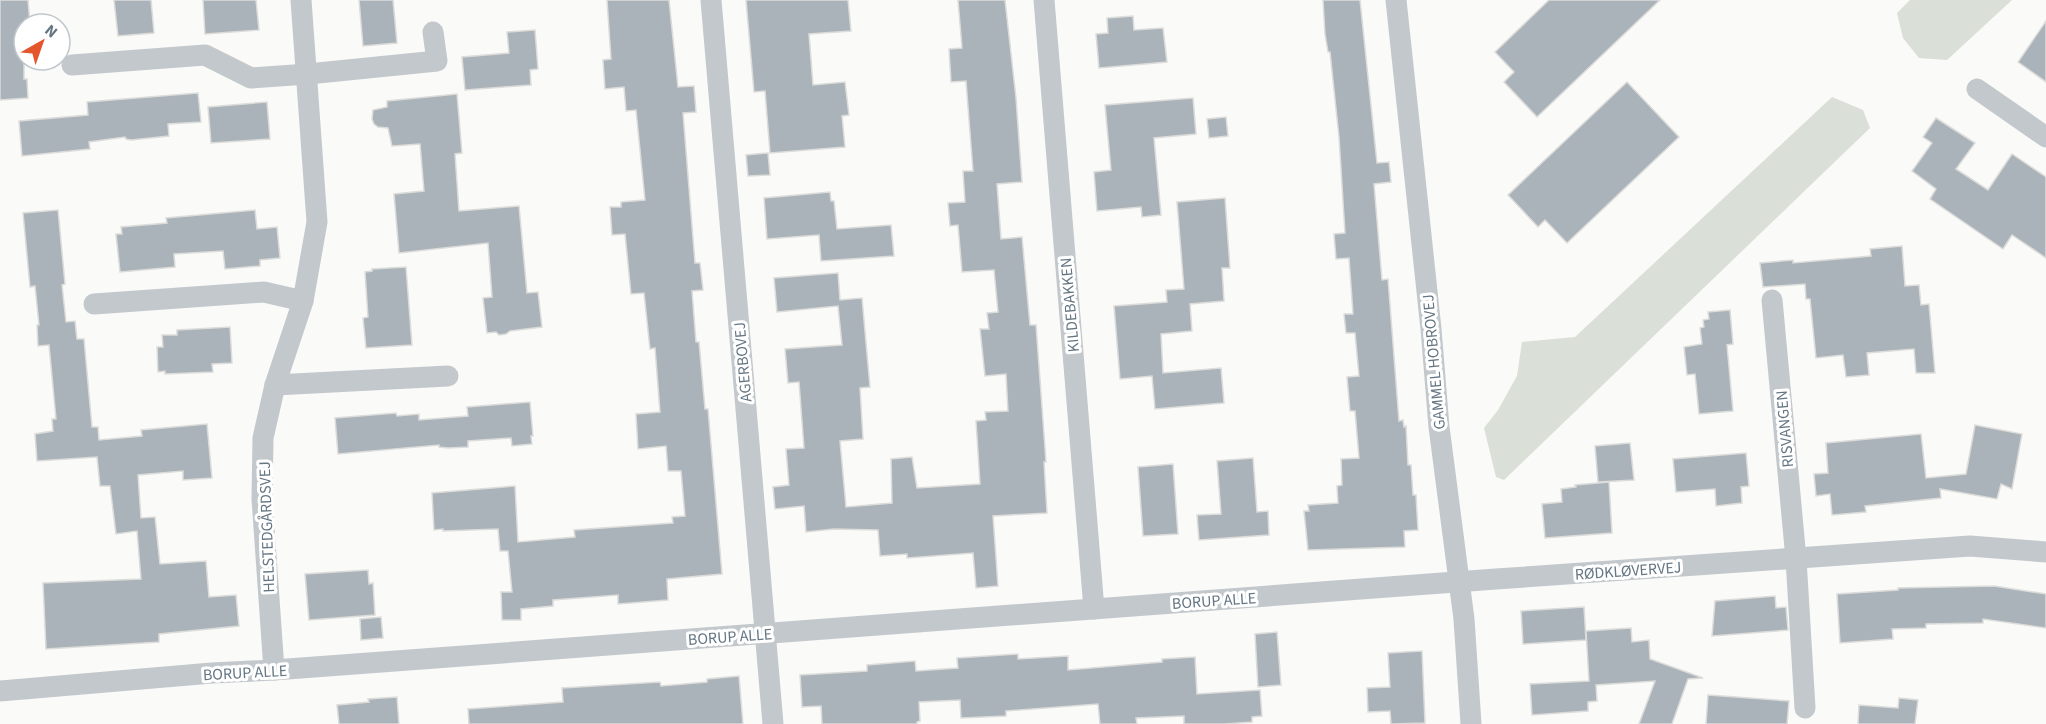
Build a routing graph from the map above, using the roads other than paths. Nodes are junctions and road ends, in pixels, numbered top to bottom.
1 (301, 0) edge
2 (711, 0) edge
3 (1044, 0) edge
4 (1396, 0) edge
5 (433, 32) dead end
6 (72, 65) dead end
7 (308, 74) junction
8 (1977, 88) dead end
9 (2046, 136) edge
10 (1772, 300) dead end
11 (303, 301) junction
12 (94, 304) dead end
13 (448, 376) dead end
14 (275, 385) junction
15 (2046, 552) edge
16 (1796, 559) junction
17 (1460, 583) junction
18 (1094, 609) junction
19 (765, 633) junction
20 (274, 670) junction
21 (0, 691) edge
22 (1805, 708) dead end
23 (773, 724) edge
24 (1471, 724) edge

1 - 7 street, HELSTEDGÅRDSVEJ
2 - 19 street, AGERBOVEJ
3 - 18 street, KILDEBAKKEN
4 - 17 street, GAMMEL HOBROVEJ
5 - 7 street
6 - 7 street
7 - 11 street, HELSTEDGÅRDSVEJ
8 - 9 street
10 - 16 street, RISVANGEN
11 - 12 street
11 - 14 street, HELSTEDGÅRDSVEJ
13 - 14 street
14 - 20 street, HELSTEDGÅRDSVEJ
15 - 16 street, RØDKLØVERVEJ
16 - 17 street, RØDKLØVERVEJ
16 - 22 street
17 - 18 street, BORUP ALLE
17 - 24 street, GAMMEL HOBROVEJ
18 - 19 street, BORUP ALLE
19 - 20 street, BORUP ALLE
19 - 23 street, AGERBOVEJ
20 - 21 street, BORUP ALLE

